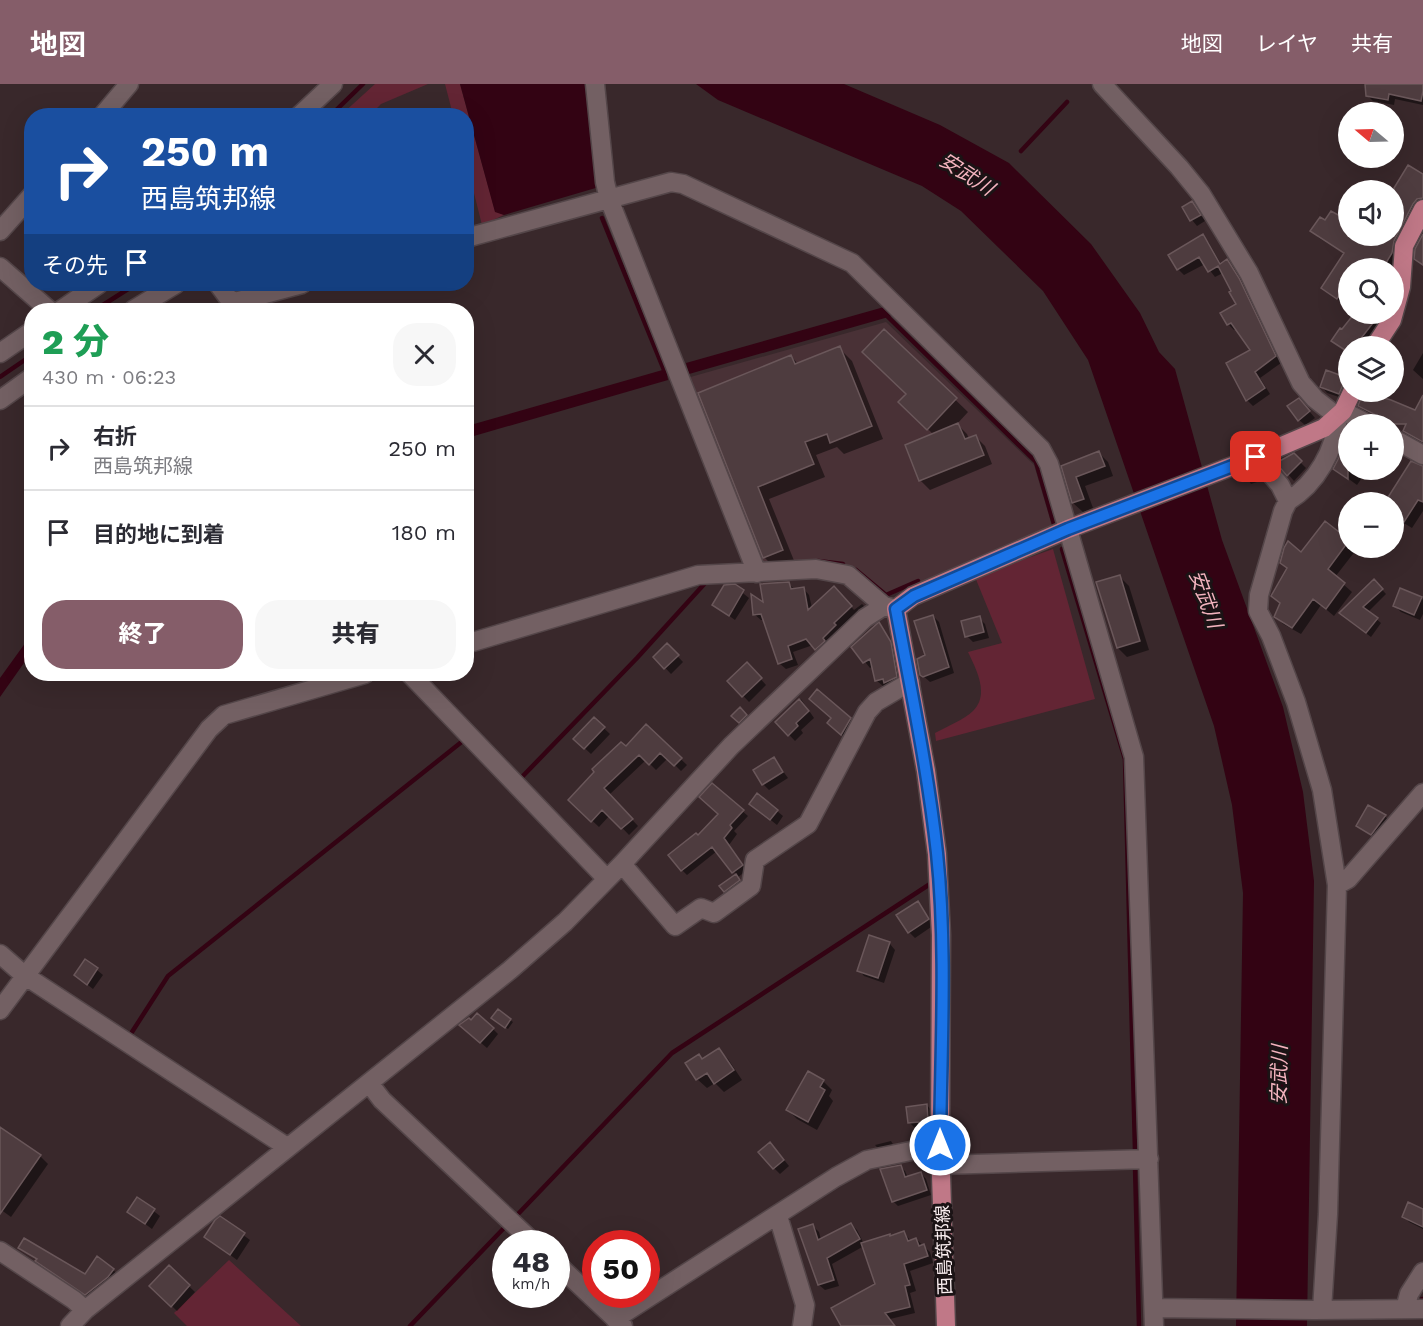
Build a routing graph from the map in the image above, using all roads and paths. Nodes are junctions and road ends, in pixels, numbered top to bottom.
1 (129, 84) edge
2 (333, 84) edge
3 (594, 84) edge
4 (1102, 84) edge
5 (109, 108) edge
6 (307, 108) edge
7 (609, 199) junction
8 (24, 204) edge
9 (1423, 209) edge
10 (0, 231) edge
11 (474, 236) edge
12 (0, 267) edge
13 (24, 288) edge
14 (27, 291) edge
15 (89, 291) edge
16 (164, 291) edge
17 (224, 291) edge
18 (276, 291) edge
19 (41, 303) edge
20 (71, 303) edge
21 (145, 303) edge
22 (24, 336) edge
23 (1382, 336) edge
24 (0, 353) edge
25 (24, 383) edge
26 (0, 400) edge
27 (1347, 402) edge
28 (1341, 414) joint
29 (1338, 416) edge
30 (1338, 427) edge
31 (1404, 445) edge
32 (1423, 455) edge
33 (1256, 457) junction
34 (1288, 501) junction
35 (1068, 529) junction
36 (757, 573) junction
37 (890, 608) junction
38 (474, 642) edge
39 (341, 681) edge
40 (417, 681) edge
41 (910, 682) junction
42 (1423, 793) edge
43 (622, 864) junction
44 (607, 879) junction
45 (1337, 885) junction
46 (0, 954) edge
47 (24, 975) junction
48 (0, 1010) edge
49 (369, 1083) junction
50 (940, 1145) junction
51 (287, 1147) junction
52 (1149, 1159) junction
53 (941, 1165) junction
54 (778, 1216) junction
55 (520, 1230) edge
56 (0, 1251) edge
57 (1423, 1272) edge
58 (570, 1276) edge
59 (1414, 1309) edge
60 (85, 1310) junction
61 (1327, 1314) edge
62 (1154, 1317) edge
63 (619, 1322) edge
64 (70, 1326) edge
65 (802, 1326) edge
66 (946, 1326) edge

1 - 5 street
2 - 6 street
3 - 7 street
4 - 28 street
7 - 11 street
7 - 35 street
7 - 36 street
8 - 10 street
9 - 23 main road
12 - 13 street
14 - 19 street
15 - 20 street
16 - 21 street
17 - 18 street
22 - 24 street
25 - 26 street
27 - 28 main road
29 - 33 main road
30 - 34 street
31 - 32 street
33 - 34 street
33 - 35 main road
34 - 45 street
35 - 37 main road
35 - 52 street
36 - 37 street
36 - 38 street
37 - 41 main road, 西島筑邦線
37 - 43 street
39 - 47 street
40 - 44 street
41 - 43 street
41 - 50 main road, 西島筑邦線
42 - 45 street
43 - 44 street
44 - 49 street
45 - 61 street
46 - 47 street
47 - 48 street
47 - 51 street
49 - 51 street
49 - 55 street
50 - 53 main road, 西島筑邦線
50 - 54 street
51 - 60 street
52 - 53 street
52 - 62 street
53 - 66 main road, 西島筑邦線
54 - 63 street
54 - 65 street
56 - 60 street
57 - 59 street
58 - 63 street
59 - 61 street
60 - 64 street
61 - 62 street

